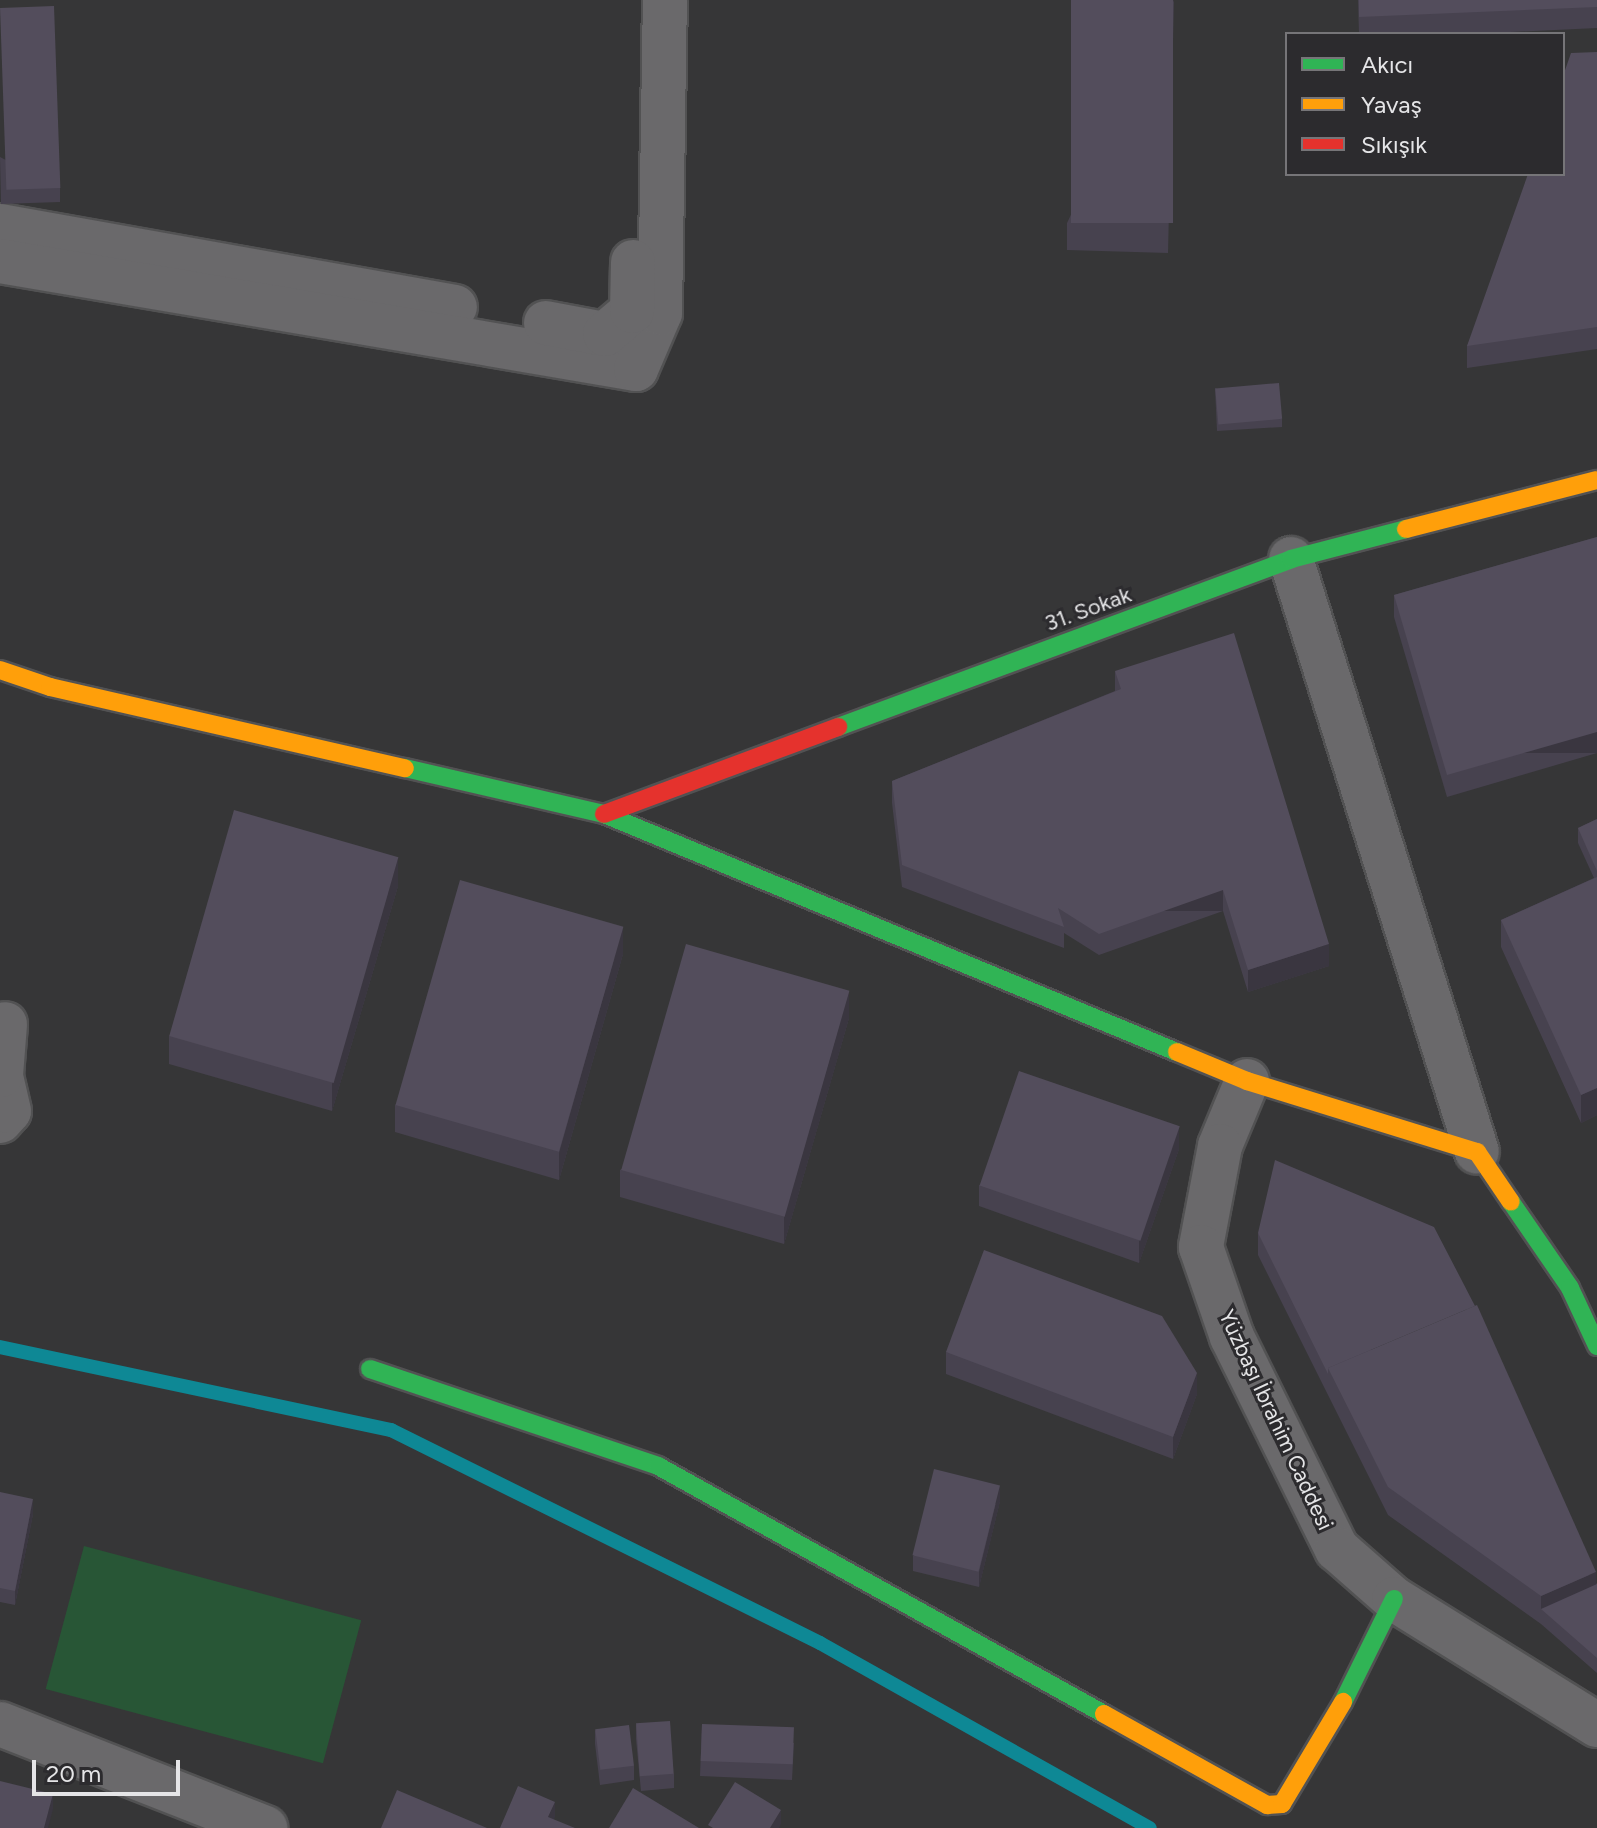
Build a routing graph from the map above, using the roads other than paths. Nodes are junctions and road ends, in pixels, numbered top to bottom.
1 (639, 0) edge
2 (665, 0) edge
3 (0, 226) edge
4 (0, 261) edge
5 (1597, 480) edge
6 (1291, 559) junction
7 (0, 670) edge
8 (604, 814) junction
9 (5, 1024) dead end
10 (1247, 1081) junction
11 (0, 1121) edge
12 (1477, 1152) junction
13 (1583, 1282) edge
14 (1597, 1346) edge
15 (370, 1369) dead end
16 (1394, 1599) junction
17 (0, 1724) edge
18 (1597, 1725) edge
19 (265, 1828) edge

1 - 3 street
2 - 4 street
5 - 6 street, 31. Sokak
6 - 8 street, 31. Sokak
6 - 12 street
7 - 8 street
8 - 10 street
9 - 11 street
10 - 12 street
10 - 16 street, Yüzbaşı İbrahim Caddesi
12 - 13 street
13 - 14 street
15 - 16 street
16 - 18 street, Yüzbaşı İbrahim Caddesi
17 - 19 street

